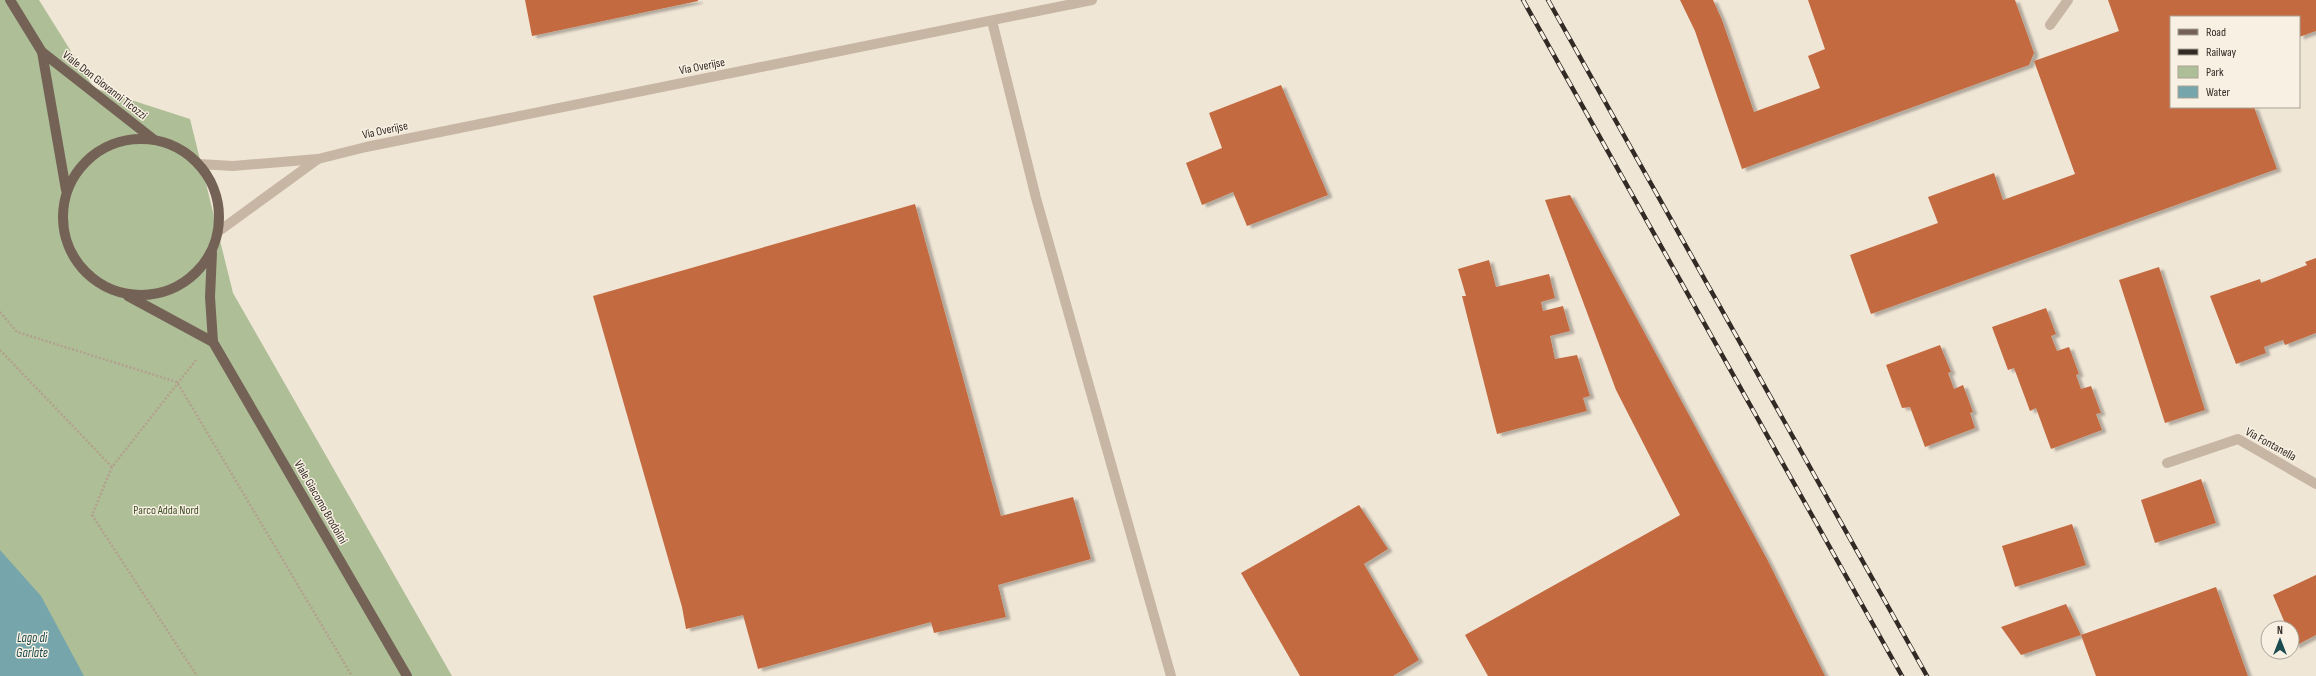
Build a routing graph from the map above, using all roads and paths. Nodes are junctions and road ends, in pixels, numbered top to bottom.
1 (10, 0) edge
2 (1092, 0) edge
3 (2068, 0) edge
4 (992, 21) junction
5 (2050, 25) dead end
6 (42, 52) junction
7 (153, 139) junction
8 (318, 159) junction
9 (199, 164) junction
10 (66, 190) junction
11 (219, 231) junction
12 (212, 253) junction
13 (127, 295) junction
14 (0, 312) edge
15 (212, 342) junction
16 (0, 350) edge
17 (177, 382) junction
18 (2167, 463) dead end
19 (112, 467) junction
20 (2316, 484) edge
21 (197, 676) edge
22 (352, 676) edge
23 (406, 676) edge
24 (1171, 676) edge

1 - 6 main road, Viale Don Giovanni Ticozzi
2 - 4 street, Via Overijse
3 - 5 street
4 - 8 street, Via Overijse
4 - 24 street
6 - 7 main road, Viale Don Giovanni Ticozzi
6 - 10 main road, Viale Don Giovanni Ticozzi
7 - 9 main road
7 - 10 main road
8 - 9 street, Via Overijse
8 - 11 street, Via Overijse
9 - 11 main road
10 - 13 main road
11 - 12 main road
12 - 13 main road
12 - 15 main road, Viale Giacomo Brodolini
13 - 15 main road
14 - 17 path
15 - 23 main road, Viale Giacomo Brodolini
16 - 19 path
17 - 19 path
17 - 22 path
18 - 20 street, Via Fontanella
19 - 21 path

